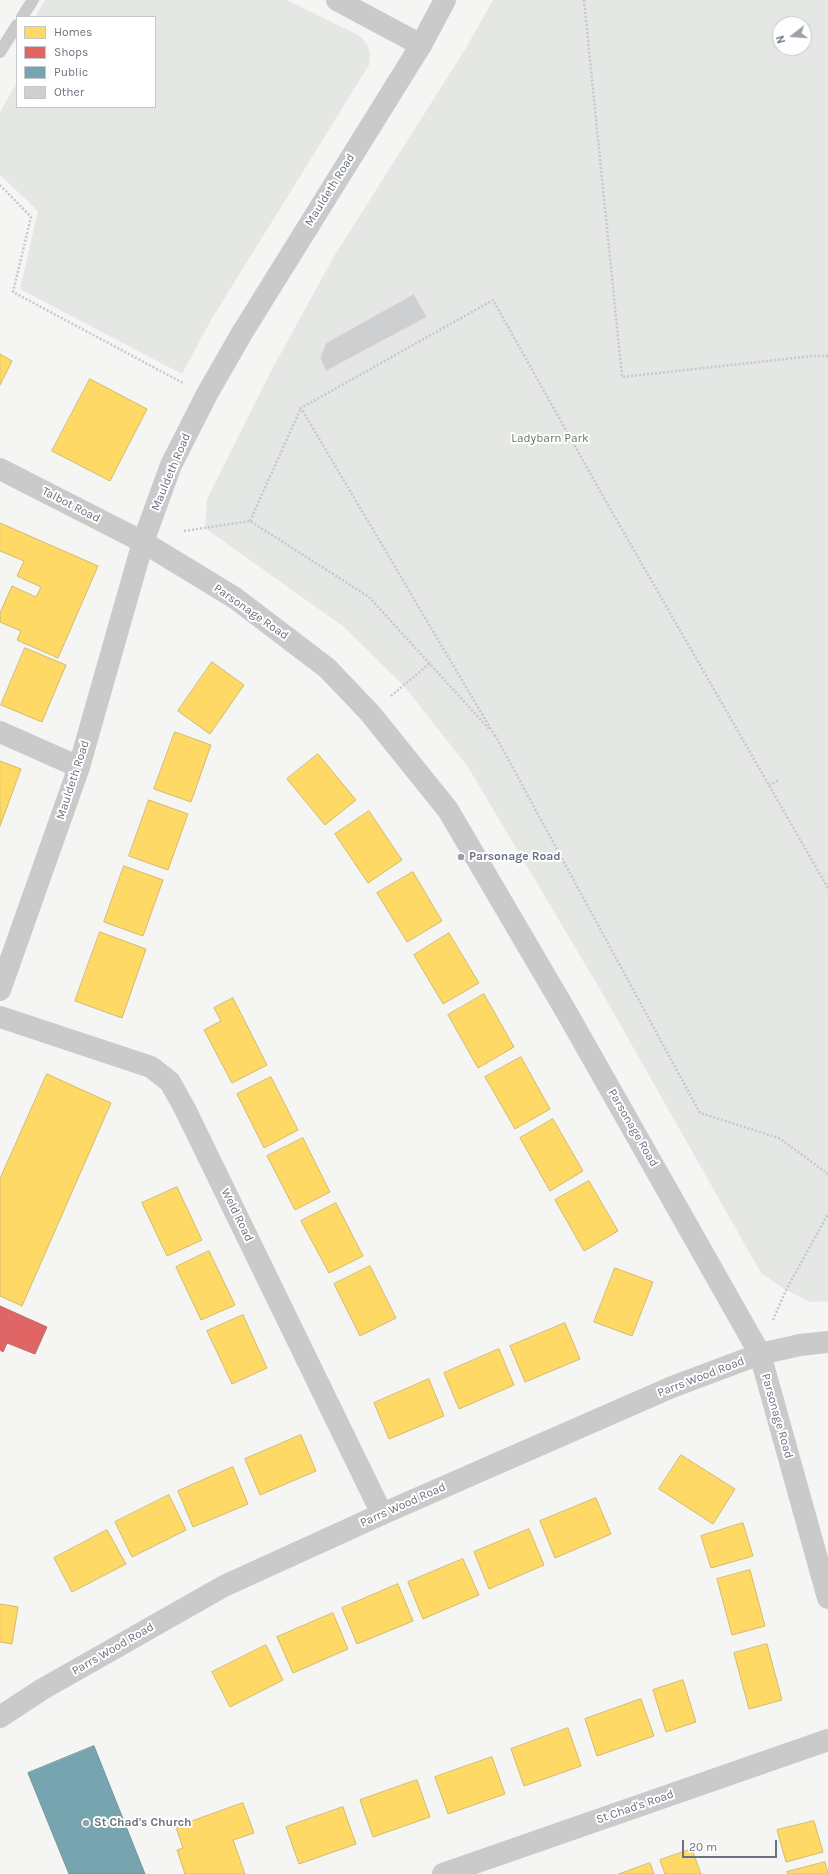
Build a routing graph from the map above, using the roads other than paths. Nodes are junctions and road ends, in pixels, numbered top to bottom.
1 (33, 0) edge
2 (338, 0) edge
3 (445, 0) edge
4 (23, 16) edge
5 (16, 27) edge
6 (421, 45) junction
7 (0, 52) edge
8 (0, 469) edge
9 (143, 542) junction
10 (0, 732) edge
11 (79, 767) junction
12 (0, 990) edge
13 (0, 1017) edge
14 (828, 1342) edge
15 (760, 1354) junction
16 (382, 1514) junction
17 (828, 1598) edge
18 (0, 1717) edge
19 (828, 1740) edge
20 (443, 1874) edge

1 - 4 lane
2 - 6 street
3 - 6 street, Mauldeth Road
5 - 7 lane
6 - 9 street, Mauldeth Road
8 - 9 street, Talbot Road
9 - 11 street, Mauldeth Road
9 - 15 street, Parsonage Road
10 - 11 street
11 - 12 street, Mauldeth Road
13 - 16 street, Weld Road
14 - 15 street, Parrs Wood Road
15 - 16 street, Parrs Wood Road
15 - 17 street, Parsonage Road
16 - 18 street, Parrs Wood Road
19 - 20 street, St Chad's Road

